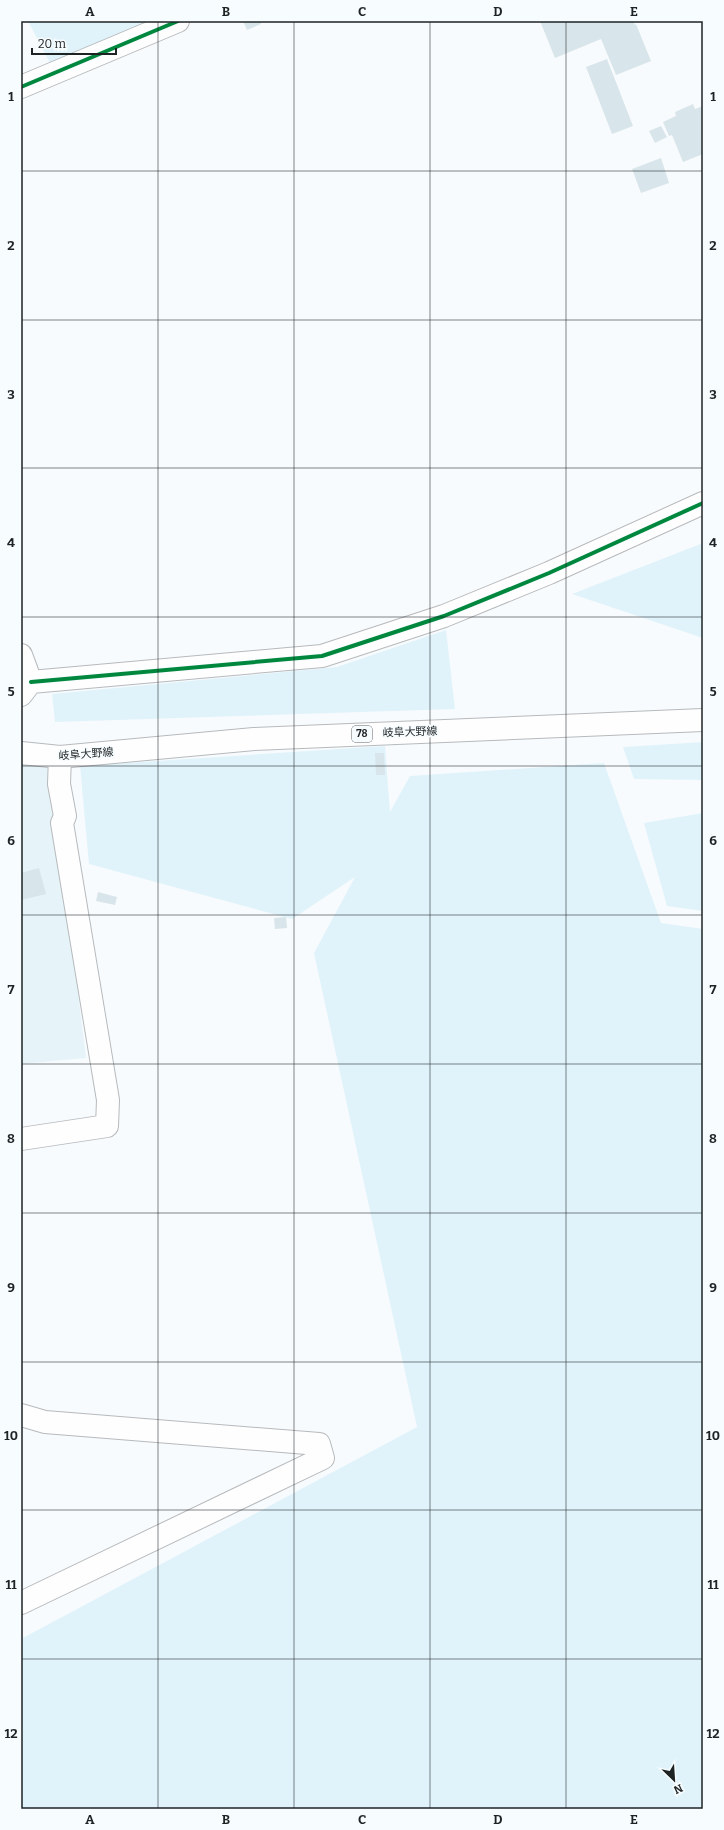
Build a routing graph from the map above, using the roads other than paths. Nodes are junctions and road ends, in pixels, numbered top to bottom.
1 (178, 21) edge
2 (21, 87) edge
3 (703, 503) edge
4 (21, 655) edge
5 (26, 688) edge
6 (703, 720) edge
7 (21, 753) edge
8 (60, 757) junction
9 (21, 1139) edge
10 (21, 1415) edge
11 (21, 1603) edge

1 - 2 street
3 - 5 street
4 - 5 street
6 - 8 street, 岐阜大野線 / 78
7 - 8 street, 岐阜大野線 / 78
8 - 9 street
10 - 11 street

